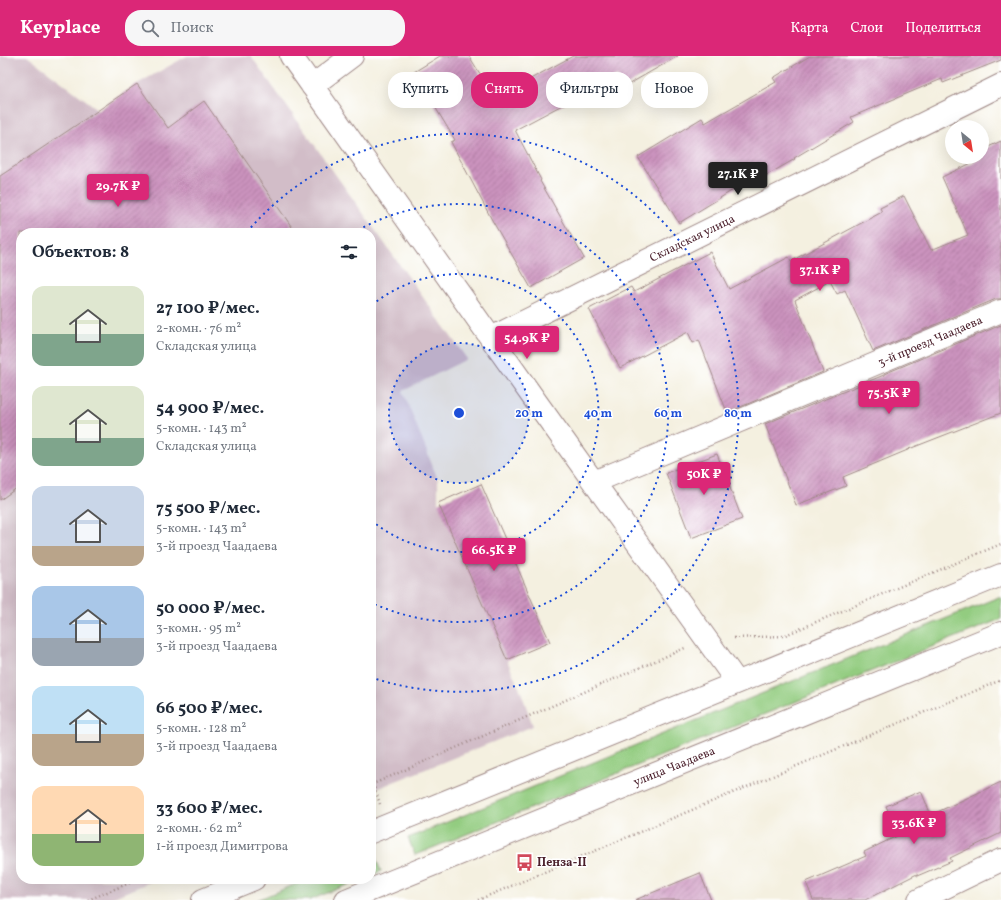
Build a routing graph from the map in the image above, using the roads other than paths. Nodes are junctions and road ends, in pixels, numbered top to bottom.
1 (291, 56) edge
2 (352, 56) edge
3 (1001, 85) edge
4 (312, 86) junction
5 (1001, 311) edge
6 (491, 338) junction
7 (594, 482) junction
8 (1001, 575) edge
9 (1001, 633) edge
10 (737, 682) junction
11 (380, 828) edge
12 (1001, 860) edge
13 (242, 884) edge
14 (203, 900) edge
15 (346, 900) edge
16 (919, 900) edge

1 - 4 street
2 - 4 street
3 - 6 street, Складская улица
4 - 6 street
5 - 7 street, 3-й проезд Чаадаева
6 - 7 street
7 - 10 street
8 - 10 street
9 - 15 street, улица Чаадаева
10 - 11 street
12 - 16 street
13 - 14 street

